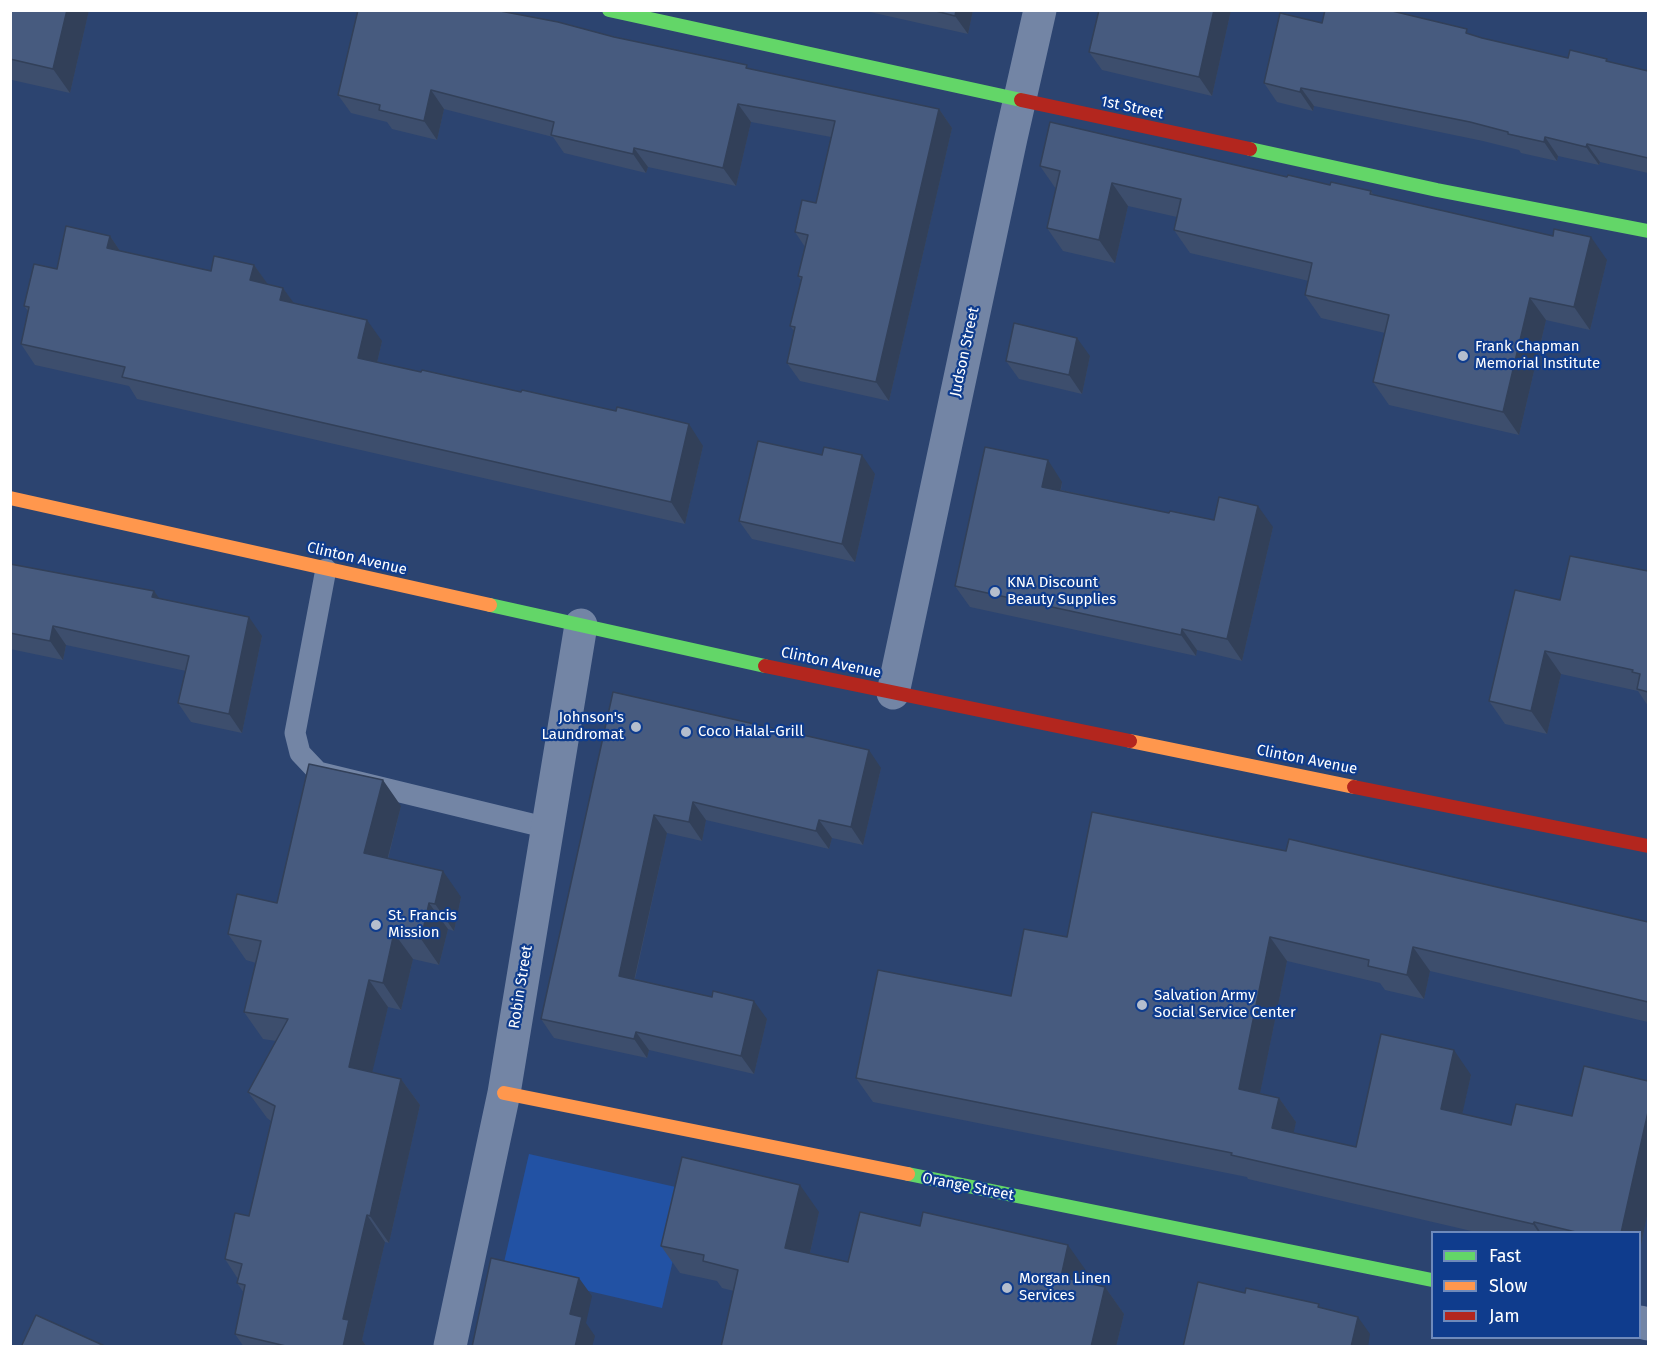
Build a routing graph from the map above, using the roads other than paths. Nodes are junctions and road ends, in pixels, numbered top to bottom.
1 (609, 10) edge
2 (1040, 10) edge
3 (1020, 101) junction
4 (1648, 231) edge
5 (10, 498) edge
6 (326, 569) junction
7 (581, 625) junction
8 (893, 693) junction
9 (548, 828) junction
10 (1648, 846) edge
11 (504, 1093) junction
12 (1431, 1280) edge
13 (450, 1347) edge

1 - 3 street, 1st Street
2 - 3 street, Judson Street
3 - 4 street, 1st Street
3 - 8 street, Judson Street
5 - 6 street, Clinton Avenue
6 - 7 street, Clinton Avenue
6 - 9 lane
7 - 8 street, Clinton Avenue
7 - 9 street, Robin Street
8 - 10 street, Clinton Avenue
9 - 11 street, Robin Street
11 - 12 street, Orange Street
11 - 13 street, Robin Street

